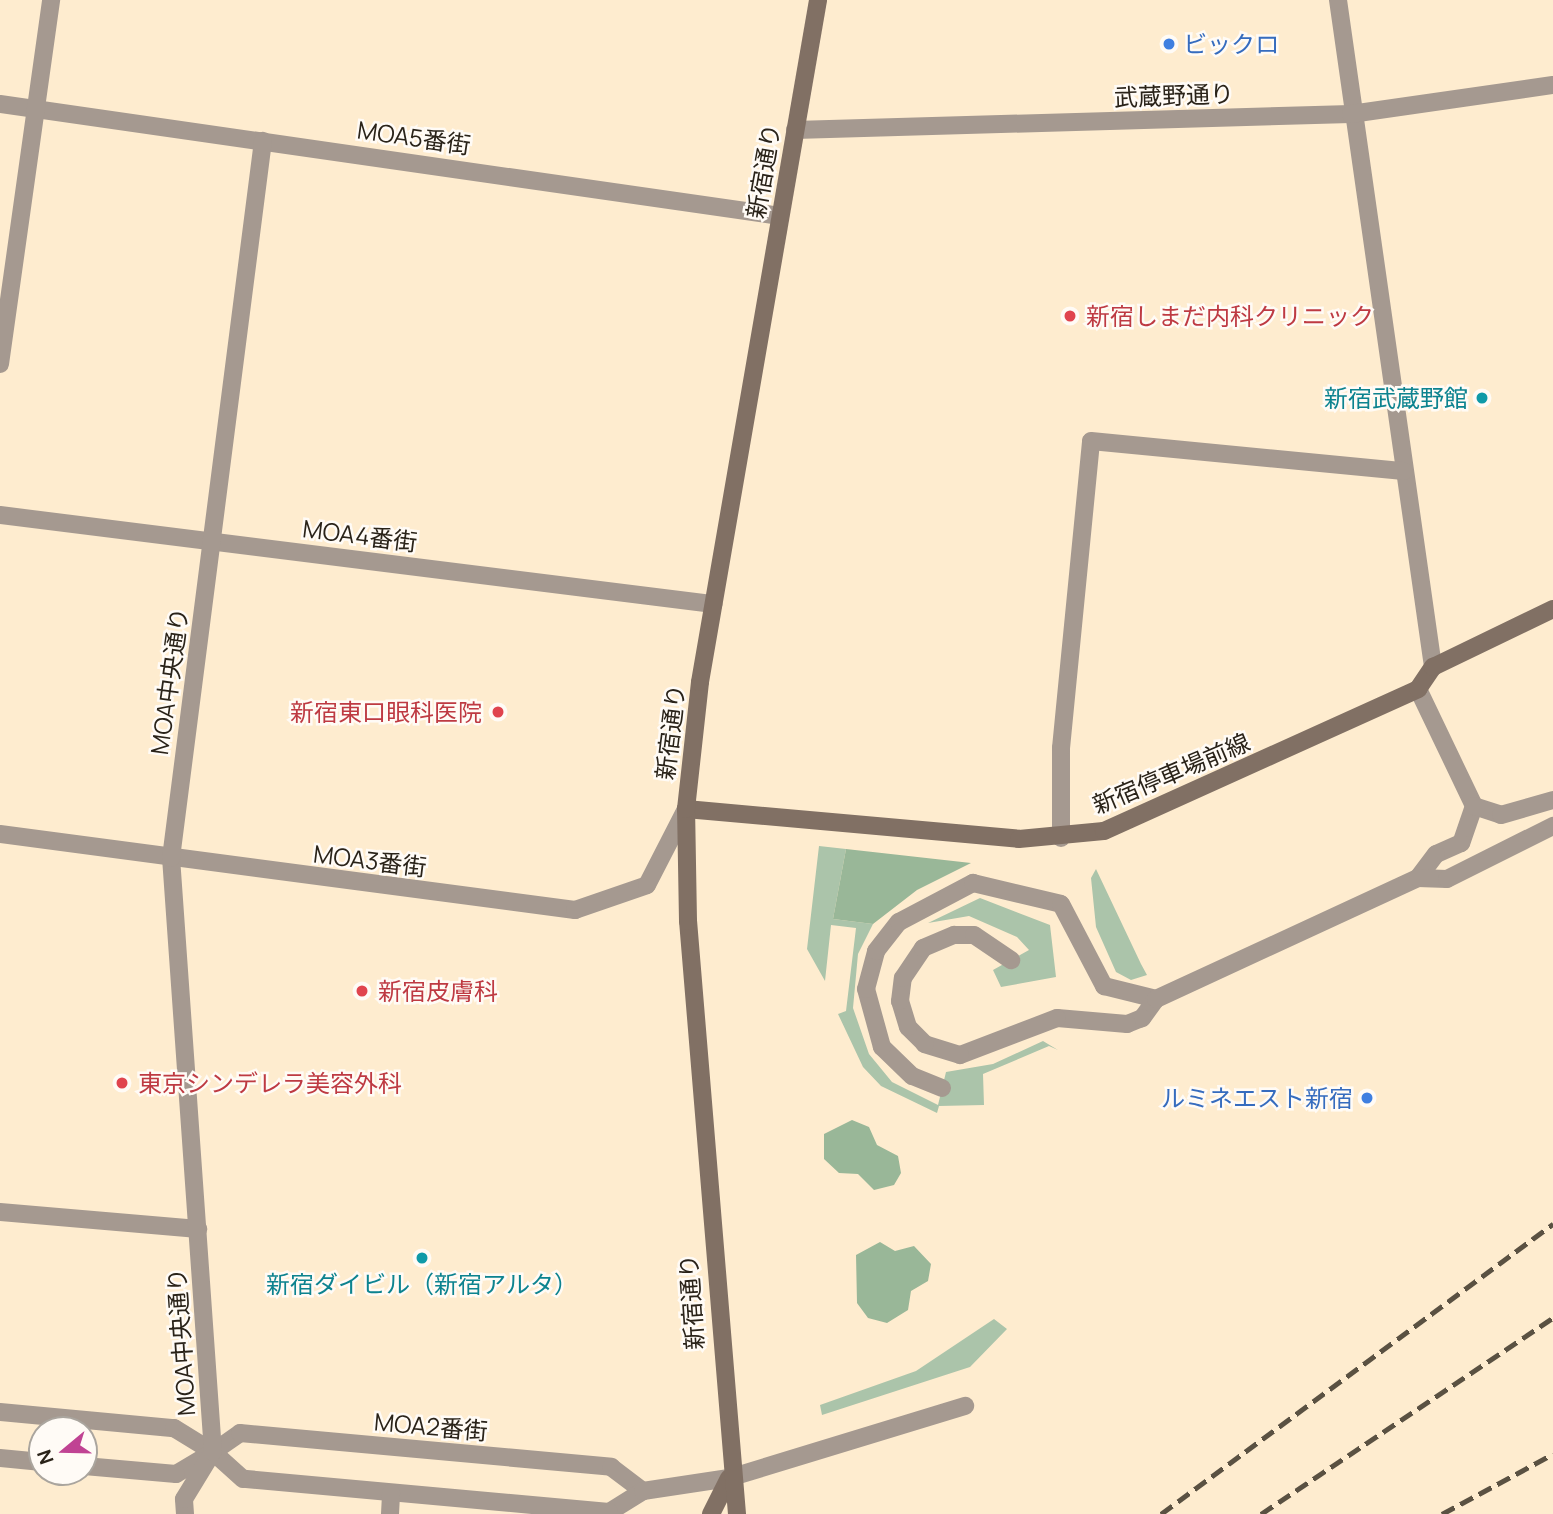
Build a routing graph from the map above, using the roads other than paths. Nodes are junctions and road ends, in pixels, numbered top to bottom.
1 (51, 0) edge
2 (818, 0) edge
3 (1338, 0) edge
4 (1553, 85) edge
5 (0, 104) edge
6 (40, 109) junction
7 (1351, 114) junction
8 (795, 130) junction
9 (263, 141) junction
10 (780, 216) junction
11 (0, 364) edge
12 (1404, 471) junction
13 (0, 515) edge
14 (210, 542) junction
15 (713, 604) junction
16 (1553, 609) edge
17 (1433, 667) junction
18 (1418, 689) junction
19 (1553, 800) edge
20 (1474, 806) junction
21 (686, 809) junction
22 (1553, 826) edge
23 (0, 834) edge
24 (1061, 838) junction
25 (171, 858) junction
26 (1418, 878) junction
27 (1011, 960) dead end
28 (1156, 999) junction
29 (942, 1088) dead end
30 (0, 1212) edge
31 (198, 1229) junction
32 (965, 1406) dead end
33 (0, 1412) edge
34 (213, 1452) junction
35 (0, 1458) edge
36 (28, 1461) edge
37 (98, 1467) edge
38 (729, 1478) junction
39 (643, 1491) junction
40 (391, 1493) junction
41 (185, 1514) edge
42 (390, 1514) edge
43 (711, 1514) edge
44 (737, 1514) edge

1 - 6 street
2 - 8 main road, 新宿通り
3 - 7 street
4 - 7 street, 武蔵野通り
5 - 6 street, MOA5番街
6 - 9 street, MOA5番街
6 - 11 street
7 - 8 street, 武蔵野通り
7 - 12 street
8 - 10 main road, 新宿通り
9 - 10 street, MOA5番街
9 - 14 street, MOA中央通り
10 - 15 main road, 新宿通り
12 - 17 street
12 - 24 street
13 - 14 street, MOA4番街
14 - 15 street, MOA4番街
14 - 25 street, MOA中央通り
15 - 21 main road, 新宿通り
16 - 17 main road
17 - 18 main road
18 - 20 street
18 - 24 main road, 新宿停車場前線
19 - 20 street
20 - 26 street
21 - 24 main road, 新宿停車場前線
21 - 25 street, MOA3番街
21 - 38 main road, 新宿通り
22 - 26 street
23 - 25 street, MOA3番街
25 - 31 street, MOA中央通り
26 - 28 street
27 - 28 street
28 - 29 street
30 - 31 street
31 - 34 street, MOA中央通り
32 - 38 street
33 - 34 street
34 - 37 street, MOA2番街
34 - 39 street, MOA2番街
34 - 40 street
34 - 41 street
35 - 36 street
38 - 39 street
38 - 43 main road
38 - 44 main road, 新宿通り
39 - 40 street
40 - 42 street

